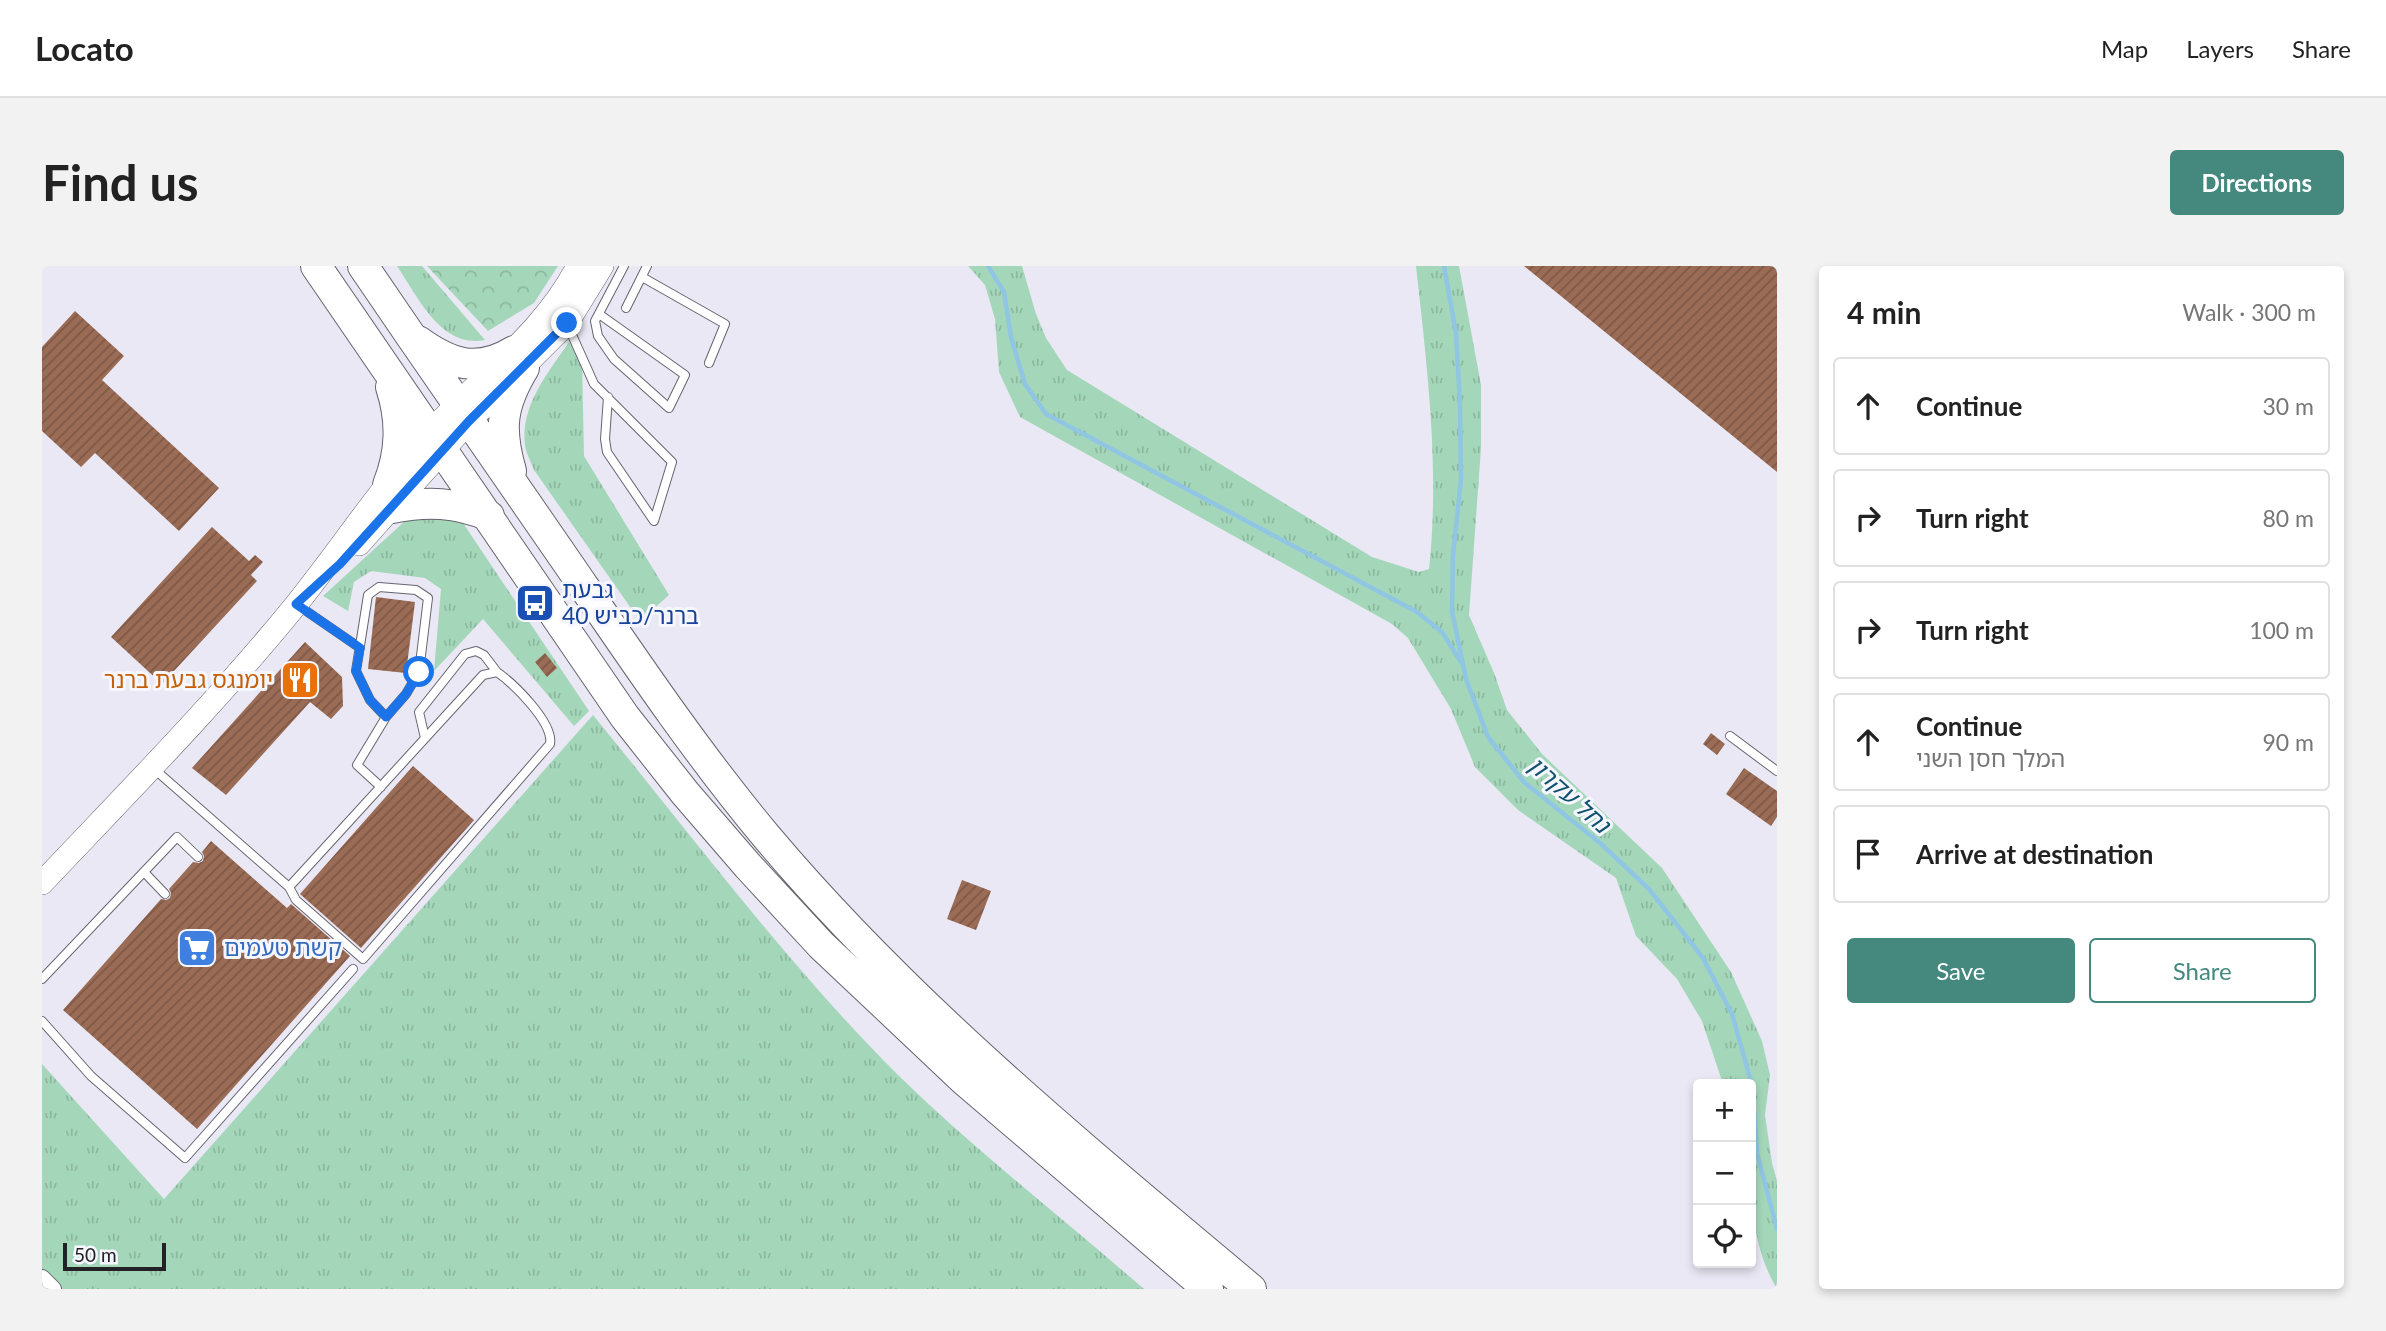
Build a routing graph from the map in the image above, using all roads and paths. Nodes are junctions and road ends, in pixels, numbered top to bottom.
1 (316, 266) edge
2 (363, 266) edge
3 (578, 266) edge
4 (602, 266) edge
5 (624, 266) edge
6 (647, 266) edge
7 (642, 277) junction
8 (626, 308) dead end
9 (599, 314) junction
10 (567, 323) junction
11 (409, 334) junction
12 (378, 358) junction
13 (519, 359) junction
14 (709, 363) dead end
15 (608, 397) junction
16 (463, 413) junction
17 (436, 441) junction
18 (520, 494) junction
19 (390, 496) junction
20 (489, 516) junction
21 (296, 604) junction
22 (360, 648) junction
23 (497, 672) junction
24 (386, 717) junction
25 (1730, 736) dead end
26 (425, 738) junction
27 (153, 768) junction
28 (1777, 771) edge
29 (381, 786) junction
30 (80, 842) junction
31 (198, 857) dead end
32 (144, 872) junction
33 (42, 873) edge
34 (42, 883) edge
35 (289, 887) junction
36 (165, 894) dead end
37 (353, 969) dead end
38 (42, 979) edge
39 (42, 1021) edge
40 (42, 1278) edge
41 (53, 1289) edge
42 (1208, 1289) edge
43 (1251, 1289) edge

1 - 12 highway
2 - 11 highway
3 - 13 street
4 - 10 street
5 - 9 lane
6 - 7 lane
7 - 8 lane
7 - 14 lane
9 - 9 lane
10 - 13 street
10 - 15 lane
11 - 13 highway
11 - 16 highway
12 - 17 highway
12 - 19 highway
13 - 16 street
13 - 18 highway
15 - 15 lane
16 - 17 street
16 - 18 highway
17 - 19 street
17 - 20 highway
18 - 43 highway
19 - 20 highway
19 - 21 street
20 - 42 highway
21 - 22 lane
21 - 27 street
22 - 24 lane
22 - 24 lane
23 - 26 lane
23 - 26 lane
23 - 35 lane
24 - 29 lane
25 - 28 lane
26 - 29 lane
27 - 30 street
27 - 35 lane
29 - 35 lane
30 - 33 street
30 - 34 street
31 - 32 lane
32 - 36 lane
32 - 38 lane
37 - 39 lane
40 - 41 street

